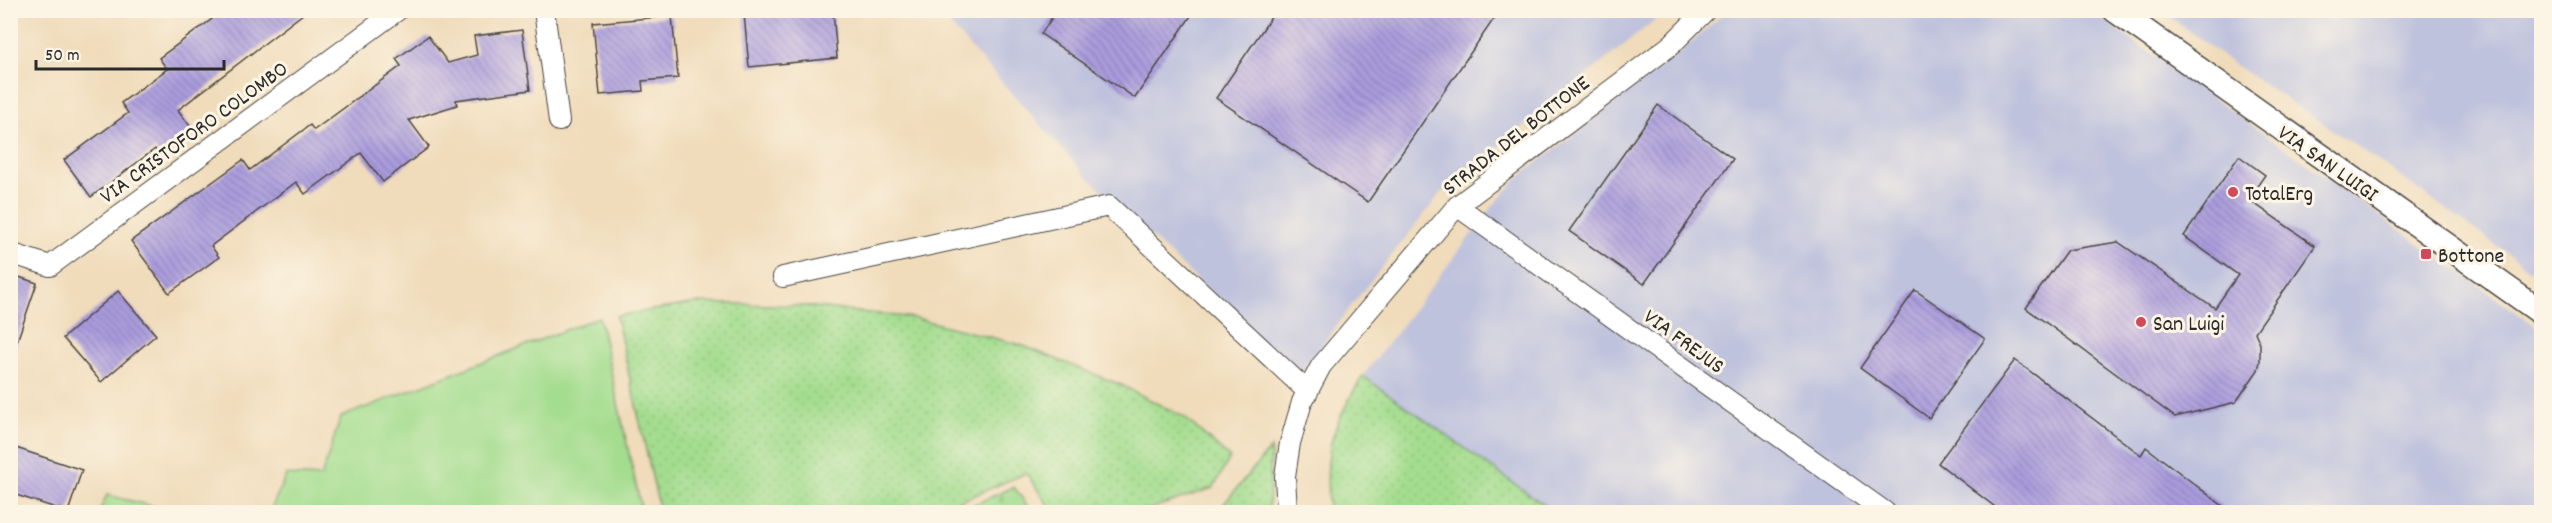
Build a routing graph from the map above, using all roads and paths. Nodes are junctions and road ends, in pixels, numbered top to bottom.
1 (398, 10) edge
2 (544, 10) edge
3 (1706, 10) edge
4 (2115, 10) edge
5 (559, 121) dead end
6 (1457, 206) junction
7 (10, 253) edge
8 (783, 278) dead end
9 (2541, 313) edge
10 (1308, 392) junction
11 (1287, 513) edge
12 (1885, 513) edge

1 - 7 street, VIA CRISTOFORO COLOMBO
2 - 5 street
3 - 6 street, STRADA DEL BOTTONE
4 - 9 street, VIA SAN LUIGI
6 - 10 street, STRADA DEL BOTTONE
6 - 12 street, VIA FREJUS
8 - 10 street
10 - 11 street, STRADA DEL BOTTONE

